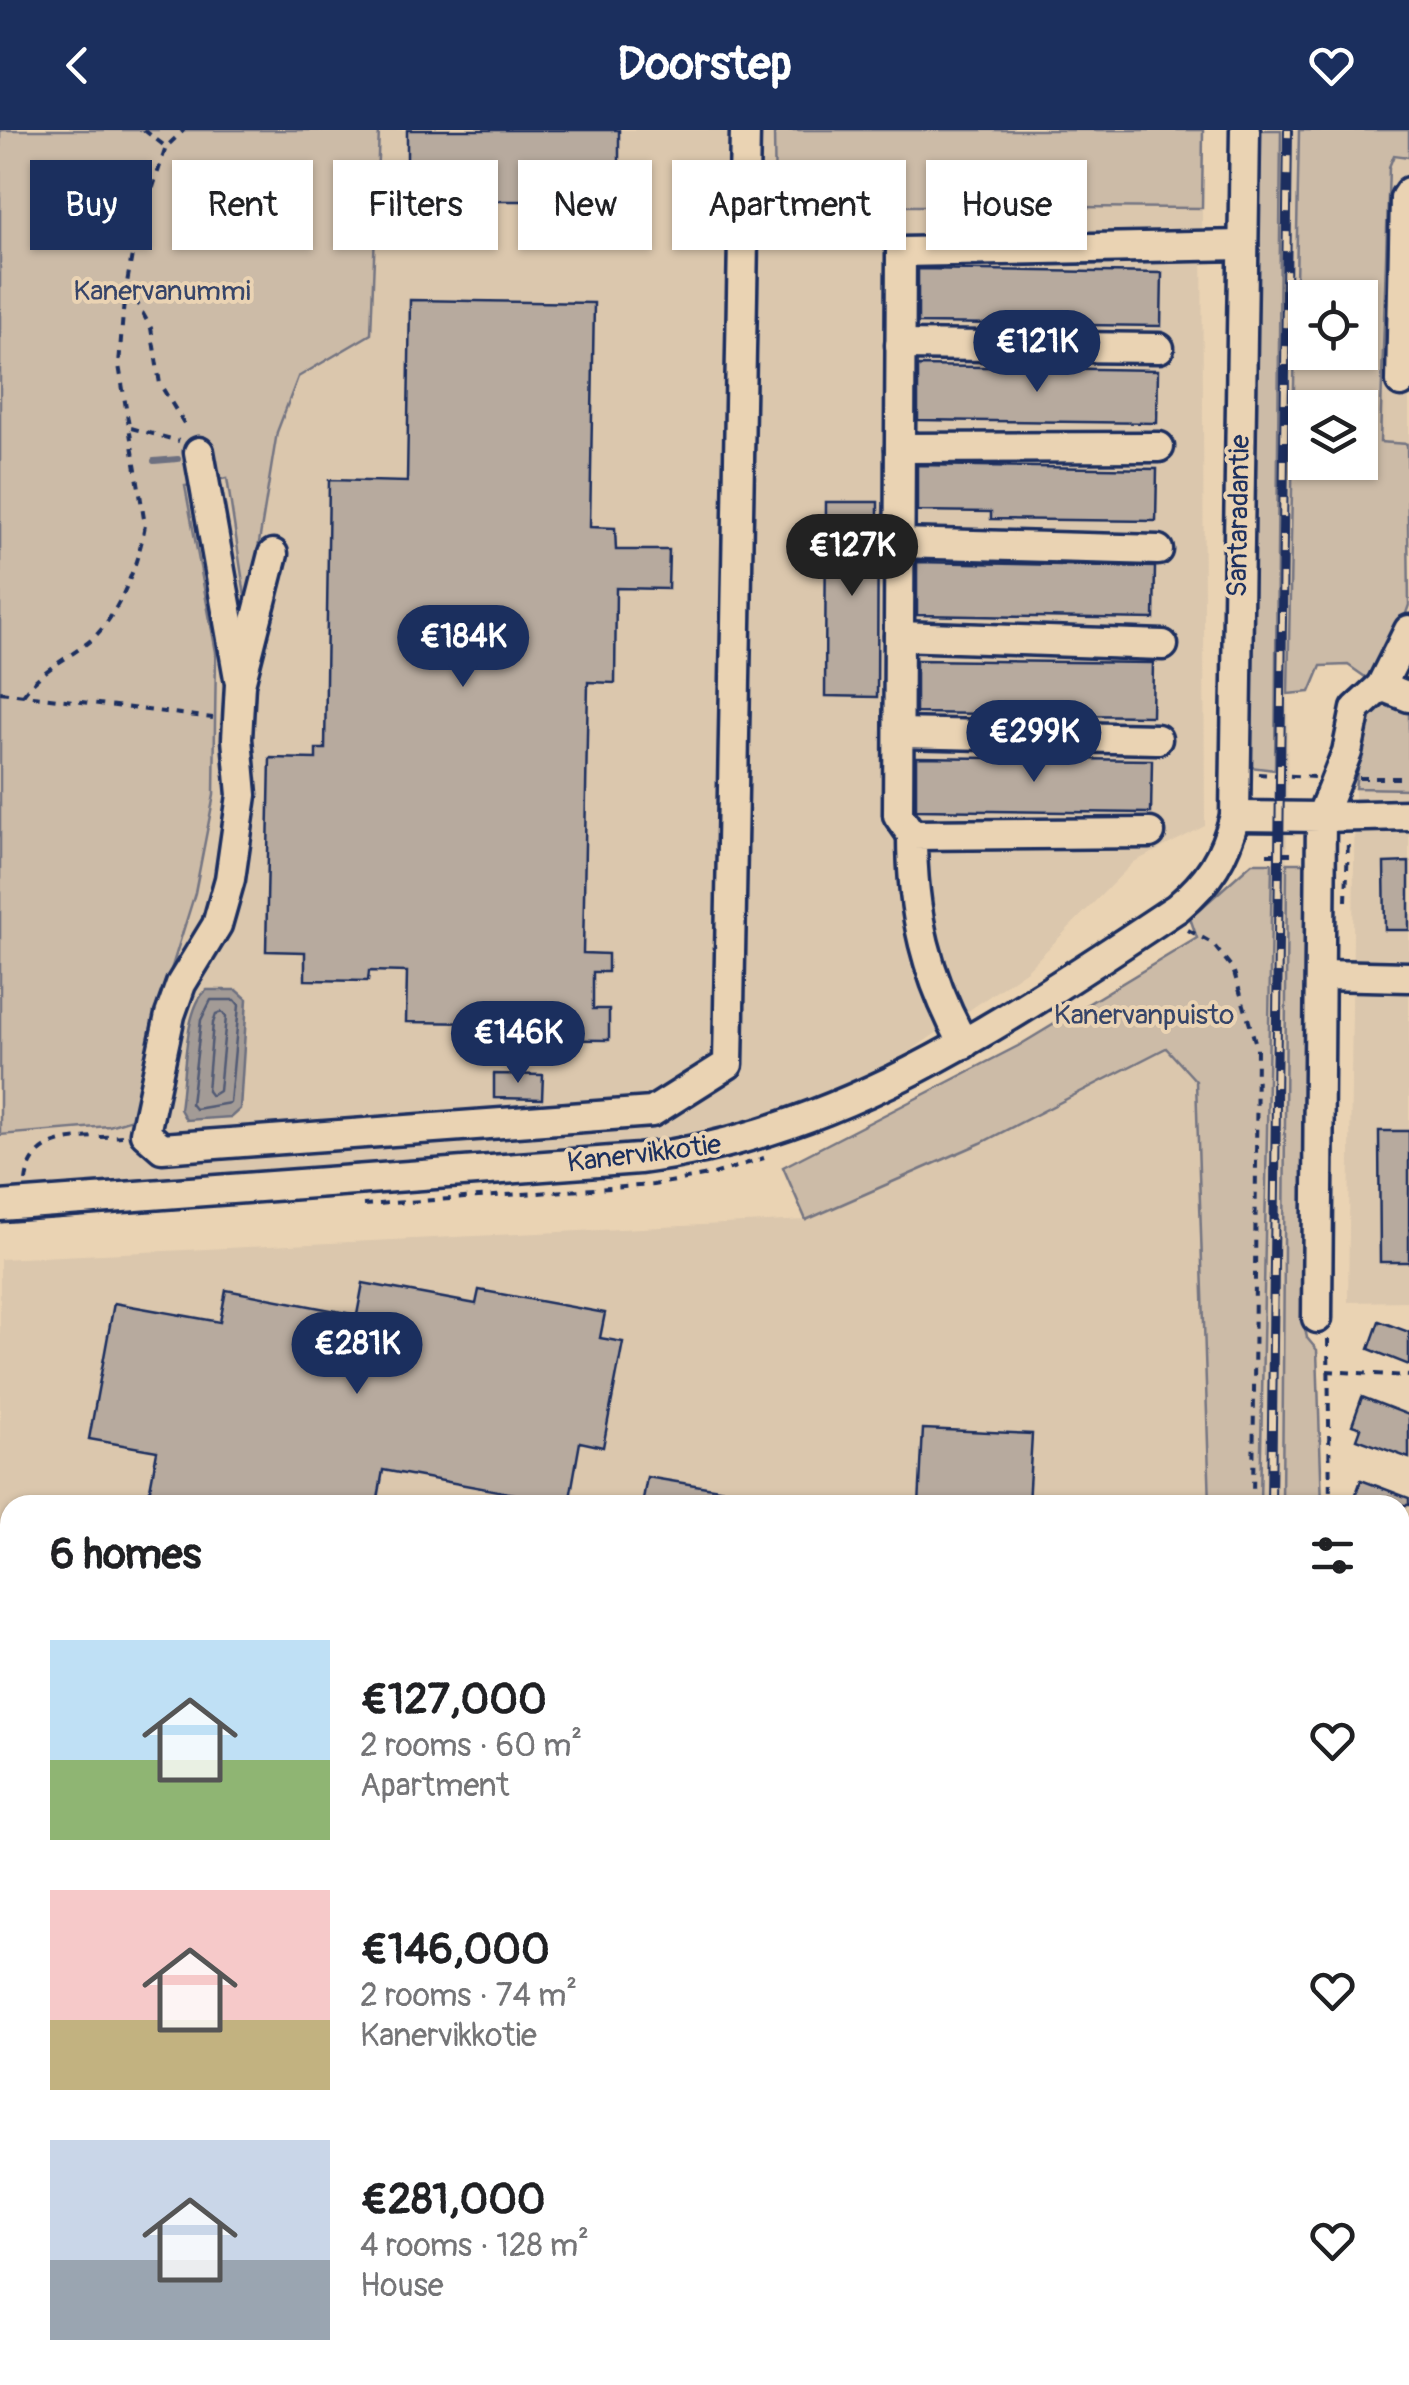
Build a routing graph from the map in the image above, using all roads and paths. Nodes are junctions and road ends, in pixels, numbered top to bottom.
1 (144, 130) edge
2 (184, 130) edge
3 (744, 130) edge
4 (1245, 130) edge
5 (166, 147) junction
6 (1409, 192) edge
7 (1243, 245) junction
8 (126, 285) junction
9 (900, 345) junction
10 (1159, 348) dead end
11 (1401, 382) dead end
12 (130, 428) junction
13 (1159, 446) dead end
14 (900, 448) junction
15 (198, 452) junction
16 (899, 543) junction
17 (1158, 550) dead end
18 (273, 554) dead end
19 (1409, 630) edge
20 (899, 636) junction
21 (1163, 645) dead end
22 (240, 684) junction
23 (1381, 686) junction
24 (0, 692) edge
25 (23, 695) junction
26 (1409, 697) edge
27 (238, 721) junction
28 (898, 733) junction
29 (1157, 739) dead end
30 (1349, 765) junction
31 (1409, 778) edge
32 (1409, 815) edge
33 (1235, 816) junction
34 (1321, 817) junction
35 (1150, 833) dead end
36 (912, 836) junction
37 (1186, 928) dead end
38 (1323, 975) junction
39 (1409, 976) edge
40 (964, 1044) junction
41 (145, 1133) junction
42 (13, 1205) edge
43 (1322, 1331) joint
44 (1327, 1371) junction
45 (1409, 1376) edge
46 (1253, 1495) edge
47 (1330, 1495) edge

1 - 5 path
2 - 5 path
3 - 41 street
4 - 7 street, Santaradantie
5 - 8 path
6 - 11 street
7 - 9 street
7 - 33 street, Santaradantie
8 - 12 path
8 - 15 path
9 - 10 street
9 - 14 street
12 - 15 path
12 - 25 path
13 - 14 street
14 - 16 street
15 - 22 street
16 - 17 street
16 - 20 street
18 - 22 street
19 - 23 street
20 - 21 street
20 - 28 street
22 - 27 street
23 - 26 street
23 - 30 street
24 - 25 path
25 - 27 path
27 - 41 street
28 - 29 street
28 - 36 street
30 - 31 path
30 - 34 street
32 - 34 street
33 - 34 street
33 - 40 street, Kanervikkotie
34 - 38 street
35 - 36 street
36 - 40 street
37 - 46 path
38 - 39 street
38 - 43 street
40 - 42 street, Kanervikkotie
41 - 42 path
43 - 44 path
44 - 45 path
44 - 47 path

